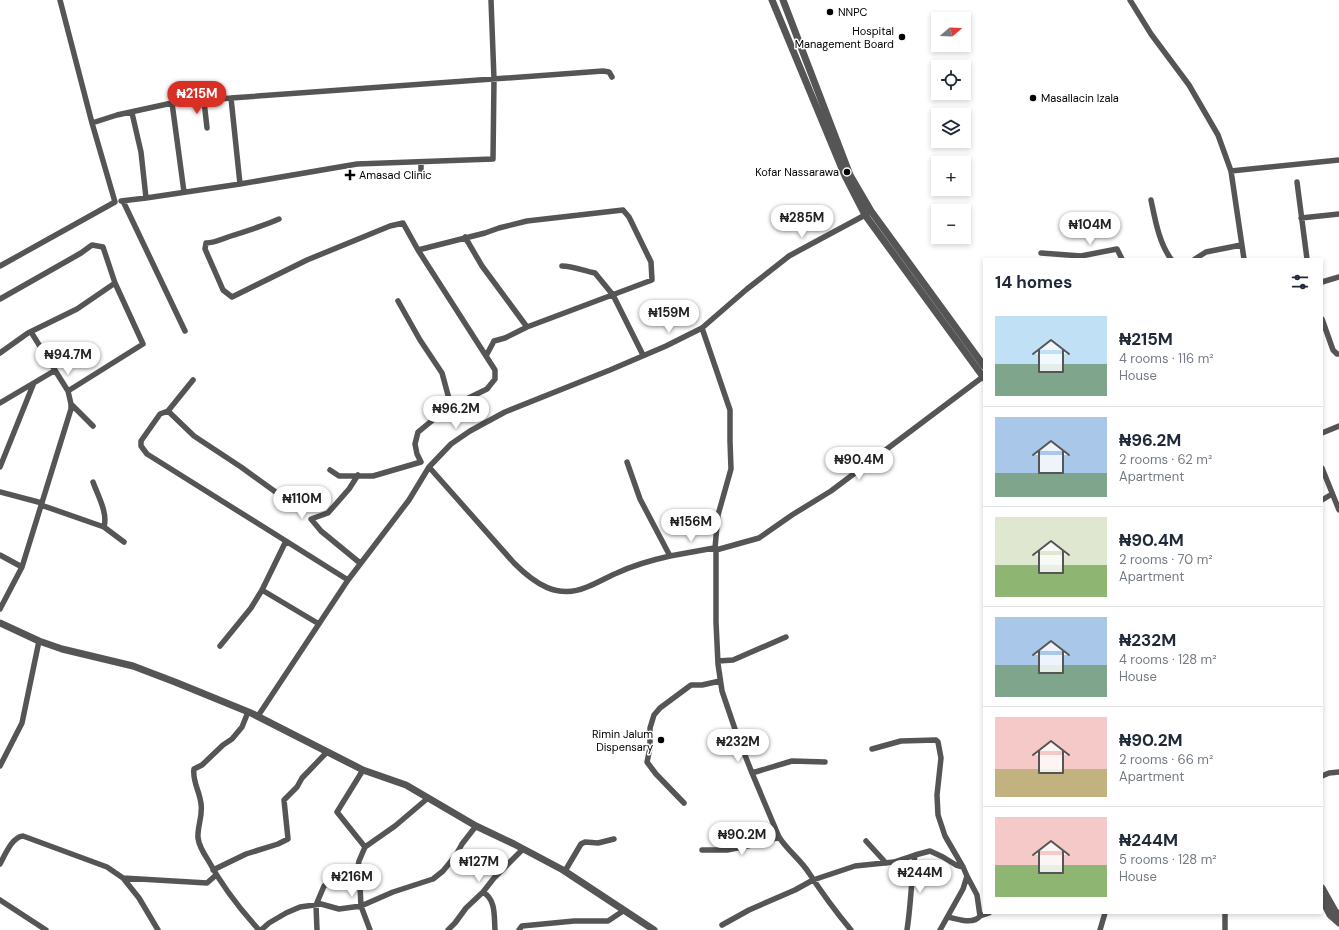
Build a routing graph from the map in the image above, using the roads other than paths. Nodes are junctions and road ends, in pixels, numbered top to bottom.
1 (60, 0) edge
2 (492, 0) edge
3 (772, 0) edge
4 (1130, 0) edge
5 (784, 1) edge
6 (612, 76) dead end
7 (494, 79) junction
8 (231, 98) junction
9 (204, 101) junction
10 (172, 103) junction
11 (132, 112) junction
12 (92, 123) junction
13 (207, 128) dead end
14 (1339, 160) edge
15 (421, 162) junction
16 (1231, 171) junction
17 (421, 174) dead end
18 (1297, 182) dead end
19 (240, 184) junction
20 (184, 192) junction
21 (146, 198) junction
22 (1151, 200) dead end
23 (123, 201) junction
24 (115, 202) junction
25 (868, 213) junction
26 (1339, 214) edge
27 (1301, 218) junction
28 (279, 219) dead end
29 (466, 237) junction
30 (1241, 245) junction
31 (418, 250) junction
32 (1041, 253) dead end
33 (1122, 258) edge
34 (1170, 258) edge
35 (1197, 258) edge
36 (1244, 258) edge
37 (1307, 258) edge
38 (0, 266) edge
39 (562, 266) dead end
40 (1339, 277) edge
41 (1323, 282) edge
42 (115, 283) junction
43 (613, 295) junction
44 (0, 299) edge
45 (398, 301) dead end
46 (1323, 322) edge
47 (527, 327) junction
48 (702, 328) junction
49 (185, 331) dead end
50 (30, 332) junction
51 (0, 353) edge
52 (1339, 354) edge
53 (643, 355) junction
54 (486, 356) junction
55 (983, 365) edge
56 (54, 371) junction
57 (983, 376) edge
58 (983, 378) edge
59 (193, 380) dead end
60 (33, 385) junction
61 (68, 391) junction
62 (0, 403) edge
63 (71, 404) junction
64 (451, 406) junction
65 (168, 411) junction
66 (93, 426) dead end
67 (1339, 426) edge
68 (1323, 434) edge
69 (627, 462) dead end
70 (429, 466) junction
71 (0, 467) edge
72 (330, 470) dead end
73 (1323, 471) edge
74 (358, 475) junction
75 (93, 482) dead end
76 (0, 492) edge
77 (277, 493) dead end
78 (1332, 494) junction
79 (1323, 499) edge
80 (42, 504) junction
81 (1339, 510) edge
82 (104, 527) junction
83 (286, 541) junction
84 (124, 542) dead end
85 (716, 549) junction
86 (0, 555) edge
87 (670, 556) junction
88 (360, 563) junction
89 (22, 567) junction
90 (348, 580) junction
91 (262, 590) junction
92 (0, 609) edge
93 (0, 623) edge
94 (319, 624) junction
95 (786, 637) dead end
96 (39, 641) junction
97 (220, 646) dead end
98 (718, 661) junction
99 (720, 681) junction
100 (248, 712) junction
101 (258, 716) junction
102 (872, 749) dead end
103 (327, 752) junction
104 (825, 762) dead end
105 (0, 766) edge
106 (363, 770) junction
107 (1339, 772) edge
108 (752, 773) junction
109 (1323, 776) edge
110 (428, 798) junction
111 (684, 803) dead end
112 (476, 826) junction
113 (779, 837) junction
114 (614, 839) dead end
115 (866, 841) dead end
116 (365, 847) junction
117 (523, 849) junction
118 (702, 850) dead end
119 (915, 855) junction
120 (359, 861) junction
121 (886, 863) junction
122 (0, 864) edge
123 (963, 867) junction
124 (214, 872) junction
125 (565, 872) junction
126 (967, 876) junction
127 (123, 878) junction
128 (813, 880) junction
129 (1323, 890) edge
130 (483, 892) junction
131 (0, 900) edge
132 (1323, 901) edge
133 (316, 904) junction
134 (361, 906) junction
135 (623, 911) junction
136 (986, 914) edge
137 (1105, 914) edge
138 (1225, 914) edge
139 (1339, 915) edge
140 (980, 916) junction
141 (948, 917) junction
142 (1339, 923) edge
143 (722, 925) dead end
144 (46, 930) edge
145 (158, 930) edge
146 (260, 930) edge
147 (317, 930) edge
148 (370, 930) edge
149 (448, 930) edge
150 (494, 930) edge
151 (519, 930) edge
152 (654, 930) edge
153 (852, 930) edge
154 (907, 930) edge
155 (940, 930) edge
156 (1100, 930) edge
157 (1225, 930) edge

1 - 12 street
2 - 7 street
3 - 25 street
4 - 16 street
5 - 25 street
6 - 7 street
7 - 8 street
7 - 15 street
8 - 9 street
8 - 19 street
9 - 10 street
9 - 13 street
10 - 11 street
10 - 20 street
11 - 12 street
11 - 21 street
12 - 24 street
14 - 16 street
15 - 17 street
15 - 19 street
16 - 30 street
18 - 27 street
19 - 20 street
20 - 21 street
21 - 23 street
22 - 34 street
23 - 24 street
23 - 49 street
24 - 38 street
25 - 48 street
25 - 55 street
25 - 57 street
26 - 27 street
27 - 37 street
28 - 31 street
29 - 31 street
29 - 43 street
29 - 47 street
30 - 35 street
30 - 36 street
31 - 54 street
32 - 33 street
39 - 43 street
40 - 41 street
42 - 44 street
42 - 50 street
42 - 61 street
43 - 47 street
43 - 53 street
45 - 64 street
46 - 52 street
47 - 54 street
48 - 53 street
48 - 85 street
50 - 51 street
50 - 56 street
53 - 70 street
54 - 64 street
56 - 60 street
56 - 61 street
58 - 85 street
59 - 65 street
60 - 62 street
60 - 71 street
61 - 63 street
63 - 66 street
63 - 80 street
64 - 74 street
65 - 77 street
65 - 83 street
67 - 68 street
69 - 87 street
70 - 87 street
70 - 88 street
72 - 74 street
73 - 78 street
74 - 88 street
75 - 82 street
76 - 80 street
78 - 79 street
78 - 81 street
80 - 82 street
80 - 89 street
82 - 84 street
83 - 90 street
83 - 91 street
85 - 87 street
85 - 98 street
86 - 89 street
88 - 90 street
89 - 92 street
90 - 94 street
91 - 94 street
91 - 97 street
93 - 96 street
94 - 101 street
95 - 98 street
96 - 100 street
96 - 105 street
98 - 99 street
99 - 108 street
99 - 111 street
100 - 101 street
100 - 124 street
101 - 103 street
102 - 123 street
103 - 106 street
103 - 124 street
104 - 108 street
106 - 110 street
106 - 116 street
107 - 109 street
108 - 113 street
110 - 112 street
110 - 116 street
112 - 117 street
112 - 134 street
113 - 118 street
113 - 128 street
114 - 125 street
115 - 121 street
116 - 120 street
117 - 125 street
117 - 130 street
119 - 121 street
119 - 123 street
119 - 154 street
120 - 133 street
120 - 134 street
121 - 128 street
122 - 127 street
123 - 126 street
124 - 127 street
124 - 146 street
125 - 135 street
126 - 140 street
126 - 141 street
127 - 145 street
128 - 143 street
128 - 153 street
129 - 139 street
130 - 149 street
130 - 150 street
131 - 144 street
132 - 142 street
133 - 134 street
133 - 146 street
133 - 147 street
134 - 148 street
135 - 151 street
135 - 152 street
136 - 140 street
137 - 156 street
138 - 157 street
140 - 141 street
141 - 155 street

